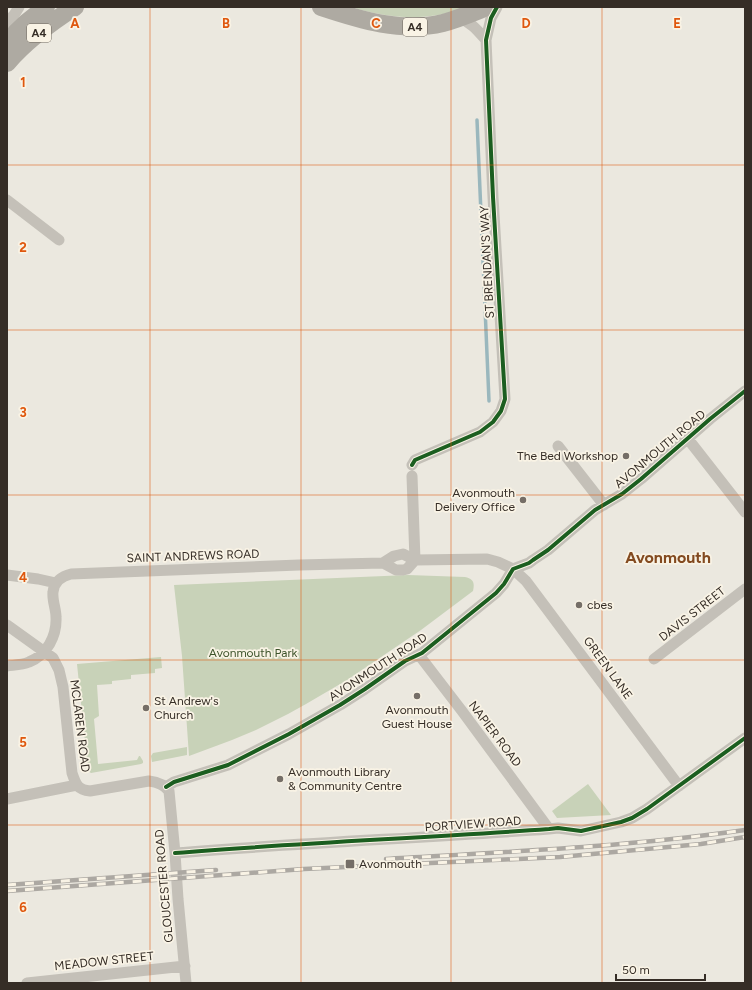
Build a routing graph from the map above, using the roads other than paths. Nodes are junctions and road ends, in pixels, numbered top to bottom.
1 (19, 7) edge
2 (46, 7) edge
3 (75, 7) edge
4 (321, 7) edge
5 (487, 7) edge
6 (497, 7) edge
7 (459, 18) junction
8 (7, 22) edge
9 (486, 40) junction
10 (7, 41) edge
11 (7, 63) edge
12 (7, 200) edge
13 (59, 240) dead end
14 (745, 392) edge
15 (688, 439) junction
16 (558, 446) dead end
17 (604, 505) junction
18 (745, 512) edge
19 (415, 560) junction
20 (513, 569) junction
21 (7, 575) edge
22 (56, 583) junction
23 (745, 589) edge
24 (7, 625) edge
25 (44, 652) junction
26 (419, 655) junction
27 (654, 659) dead end
28 (7, 666) edge
29 (745, 738) edge
30 (77, 785) junction
31 (679, 786) junction
32 (166, 787) junction
33 (7, 799) edge
34 (549, 829) junction
35 (174, 853) junction
36 (185, 966) junction
37 (27, 983) edge
38 (186, 983) edge

1 - 8 street
2 - 10 highway, A4
3 - 11 highway, A4
4 - 7 highway, A4
5 - 7 highway, A4
6 - 9 street, ST BRENDAN'S WAY
7 - 9 street
9 - 19 street, ST BRENDAN'S WAY
12 - 13 street
14 - 15 street, AVONMOUTH ROAD
15 - 17 street, AVONMOUTH ROAD
15 - 18 street
16 - 17 street
17 - 20 street, AVONMOUTH ROAD
19 - 20 street
19 - 22 street, SAINT ANDREWS ROAD
20 - 26 street, AVONMOUTH ROAD
20 - 31 street, GREEN LANE
21 - 22 street
22 - 25 street
23 - 27 street, DAVIS STREET
24 - 25 street, MCLAREN ROAD
25 - 28 street
25 - 30 street, MCLAREN ROAD
26 - 32 street, AVONMOUTH ROAD
26 - 34 street, NAPIER ROAD
29 - 31 street, PORTVIEW ROAD
30 - 32 street
30 - 33 street
31 - 34 street, PORTVIEW ROAD
32 - 35 street, GLOUCESTER ROAD
34 - 35 street, PORTVIEW ROAD
35 - 36 street, GLOUCESTER ROAD
36 - 37 street, MEADOW STREET
36 - 38 street, GLOUCESTER ROAD

